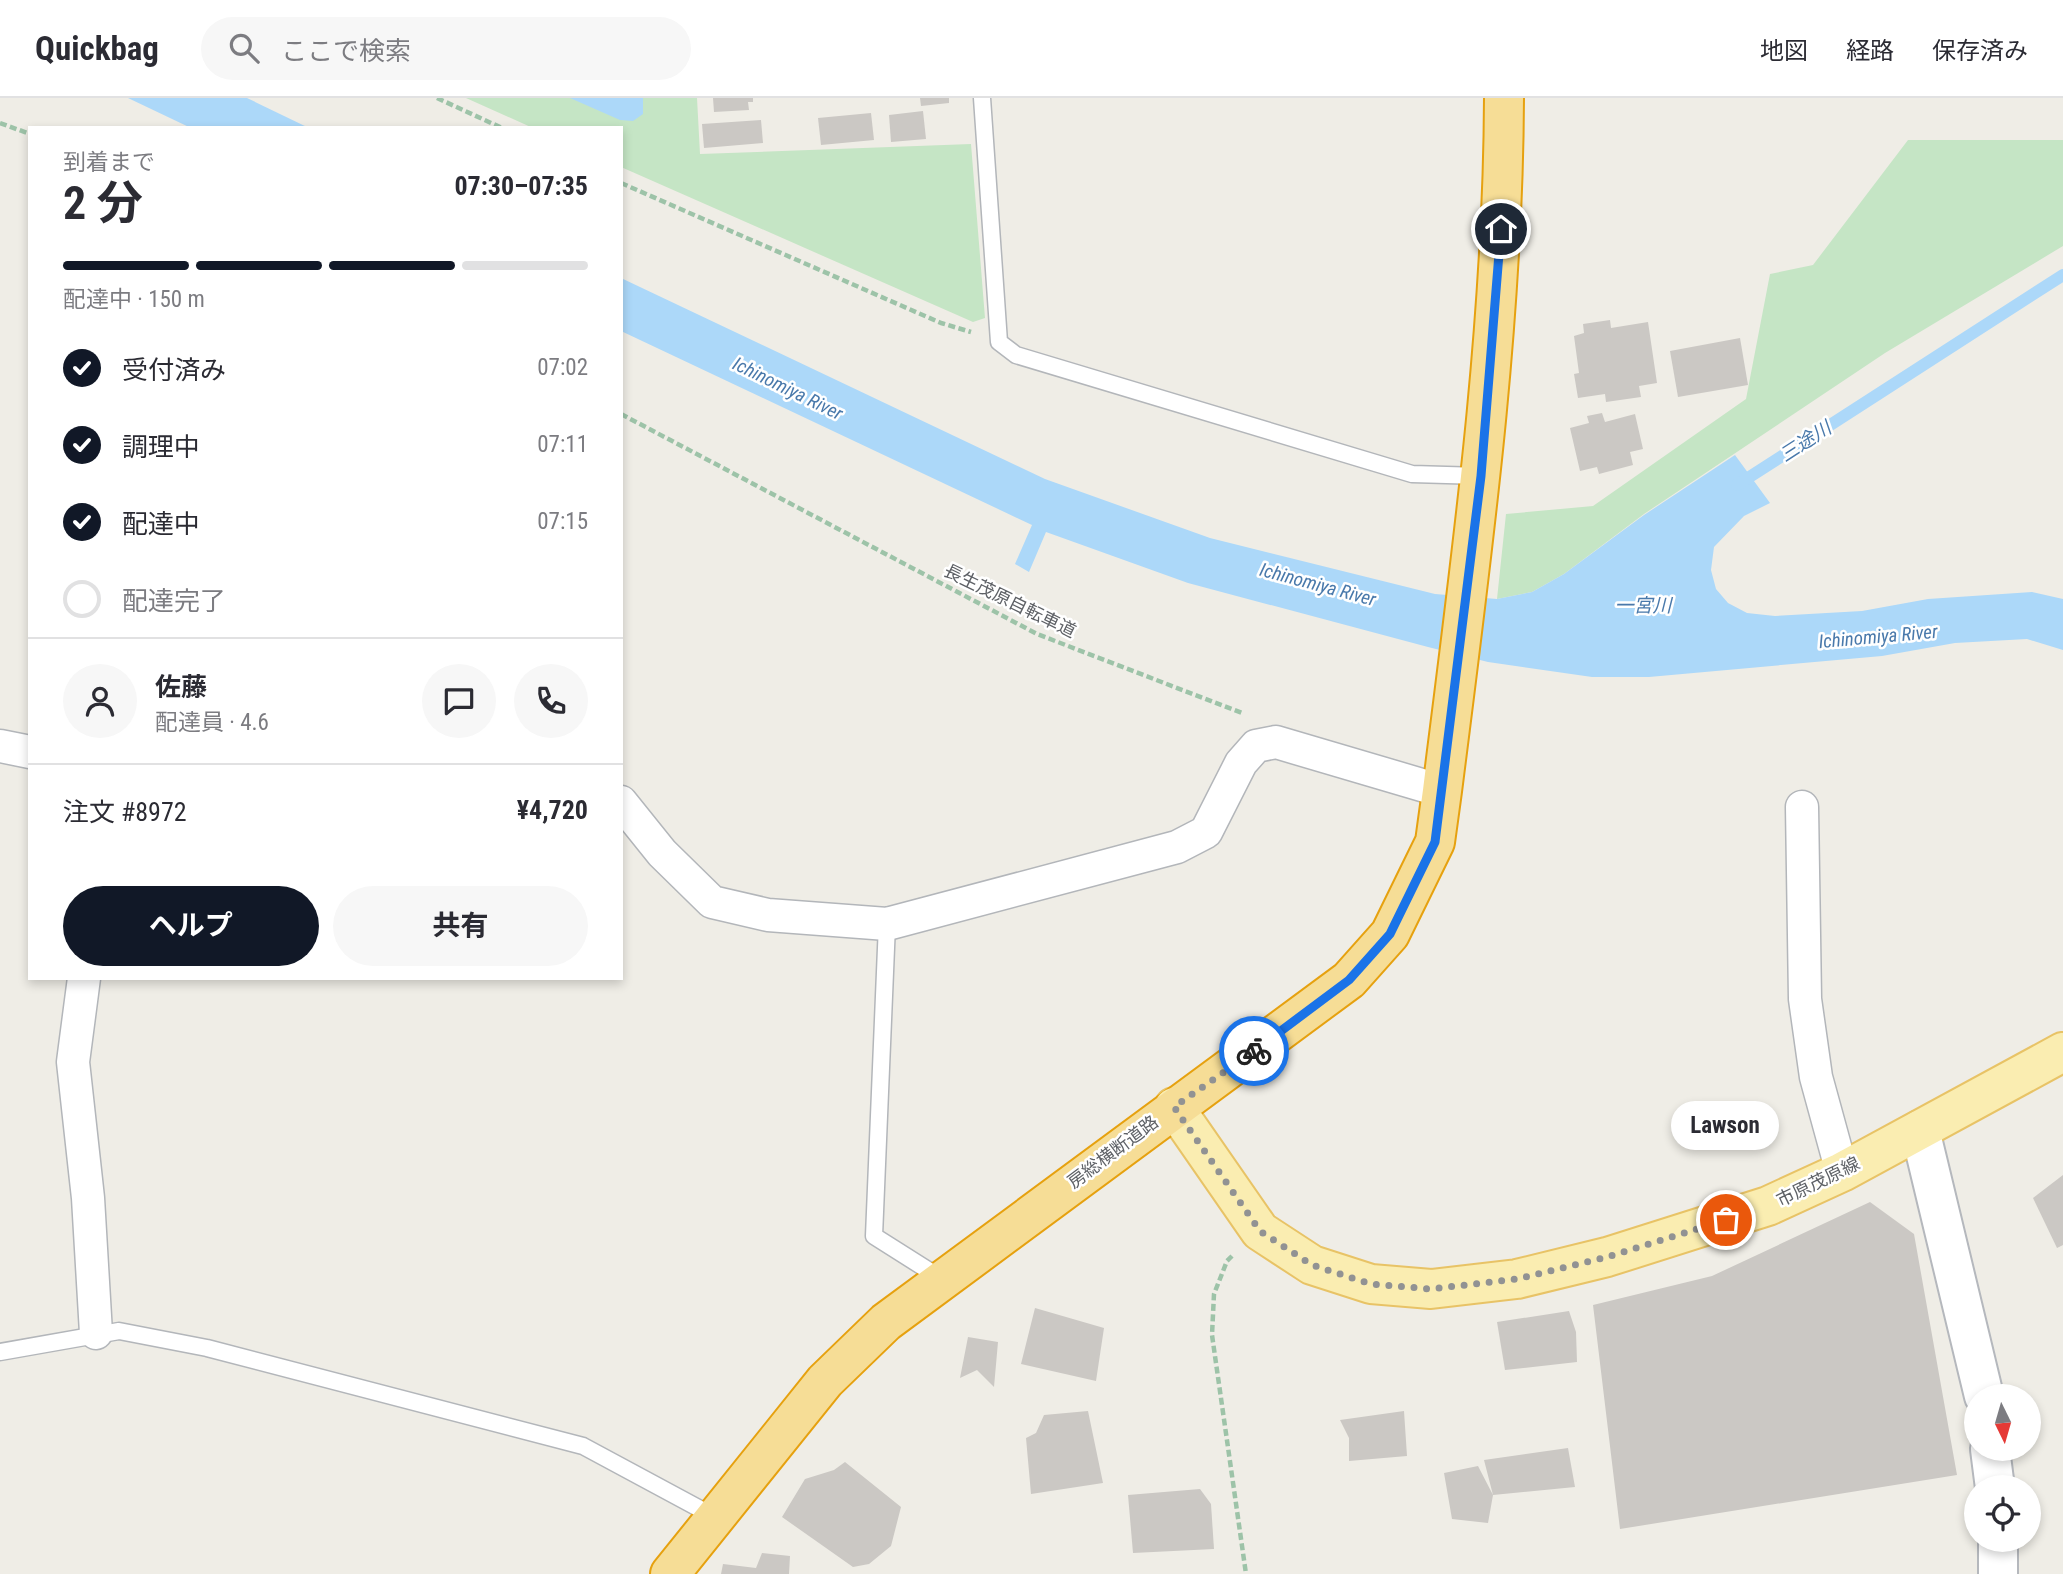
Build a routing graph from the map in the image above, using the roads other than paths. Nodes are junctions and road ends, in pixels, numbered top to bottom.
1 (982, 98) edge
2 (1504, 98) edge
3 (1481, 476) junction
4 (0, 746) edge
5 (28, 752) edge
6 (1442, 790) junction
7 (623, 804) edge
8 (1802, 807) dead end
9 (887, 924) junction
10 (84, 980) edge
11 (2063, 1052) edge
12 (1174, 1107) junction
13 (1920, 1130) junction
14 (1842, 1172) junction
15 (942, 1279) junction
16 (96, 1334) junction
17 (0, 1352) edge
18 (1981, 1384) edge
19 (715, 1517) junction
20 (1998, 1552) edge
21 (670, 1574) edge
22 (1998, 1574) edge

1 - 3 lane
2 - 3 highway, 房総横断道路
3 - 6 highway, 房総横断道路
4 - 5 street
6 - 9 street
6 - 12 highway, 房総横断道路
7 - 9 street
8 - 14 street
9 - 15 lane
10 - 16 street
11 - 13 main road, 市原茂原線
12 - 14 main road, 市原茂原線
12 - 15 highway, 房総横断道路
13 - 14 main road, 市原茂原線
13 - 18 street
15 - 19 highway, 房総横断道路
16 - 17 lane
16 - 19 lane
19 - 21 highway, 房総横断道路
20 - 22 street

